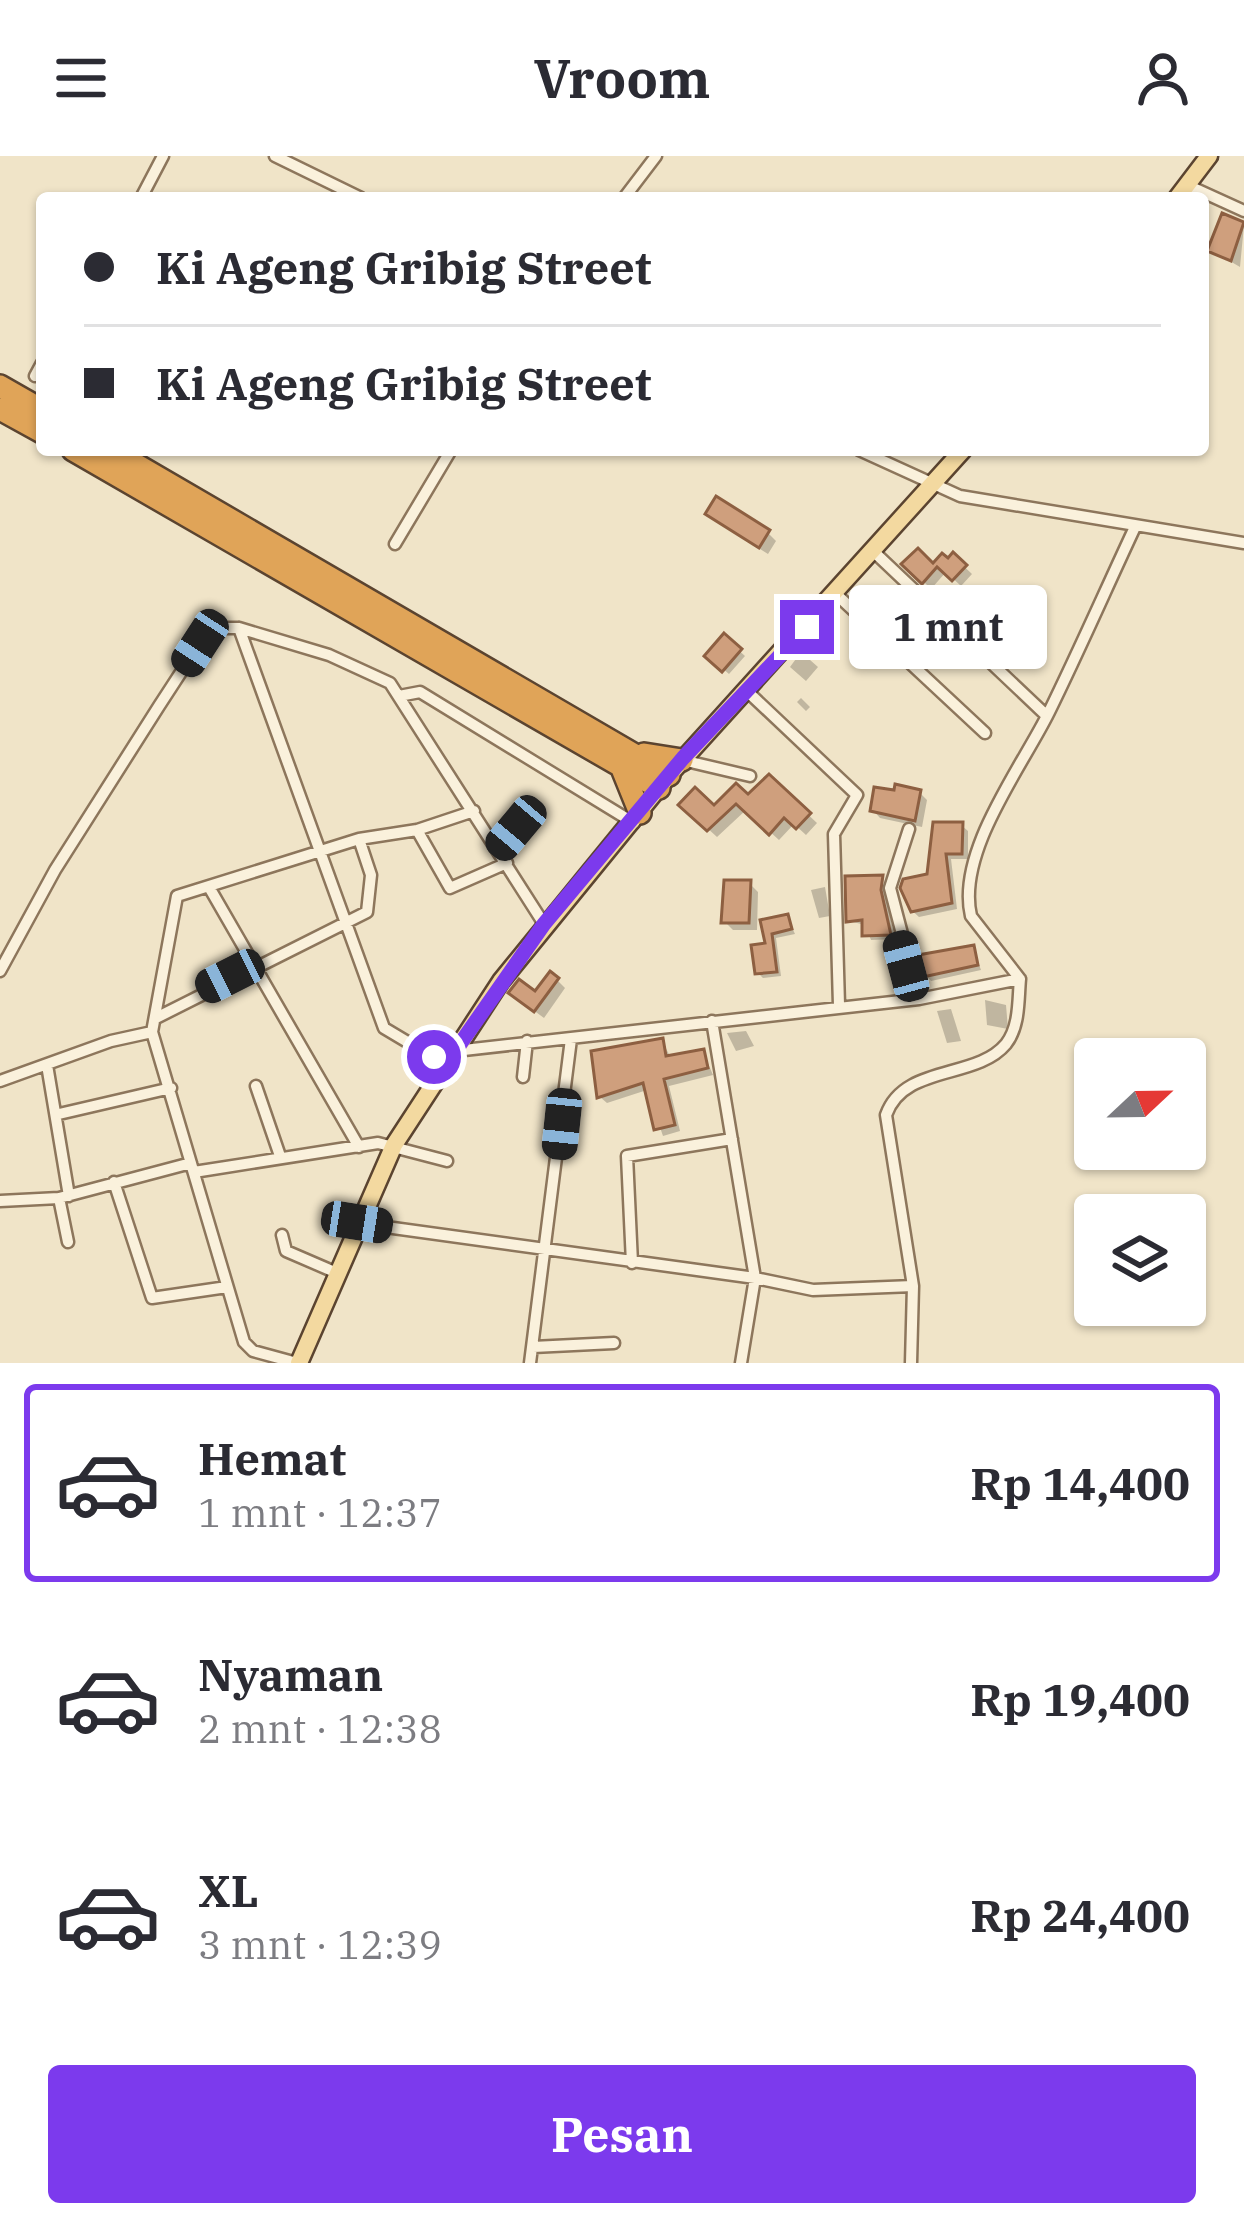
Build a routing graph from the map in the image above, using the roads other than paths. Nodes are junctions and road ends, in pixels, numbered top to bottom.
1 (163, 156) edge
2 (275, 156) edge
3 (656, 156) edge
4 (1209, 156) edge
5 (144, 192) edge
6 (349, 192) edge
7 (629, 192) edge
8 (1182, 192) edge
9 (1209, 200) edge
10 (1244, 211) edge
11 (0, 386) edge
12 (36, 407) edge
13 (4, 415) edge
14 (36, 429) edge
15 (0, 434) edge
16 (84, 456) edge
17 (121, 456) edge
18 (447, 456) edge
19 (871, 456) edge
20 (958, 456) edge
21 (931, 487) junction
22 (1135, 527) junction
23 (1244, 543) edge
24 (395, 544) dead end
25 (872, 551) junction
26 (836, 594) junction
27 (239, 628) junction
28 (748, 692) junction
29 (398, 696) junction
30 (1047, 716) junction
31 (985, 733) dead end
32 (629, 760) junction
33 (670, 774) junction
34 (750, 776) dead end
35 (534, 808) dead end
36 (474, 811) junction
37 (637, 818) junction
38 (909, 829) dead end
39 (417, 830) junction
40 (359, 839) junction
41 (499, 849) junction
42 (320, 852) junction
43 (507, 862) junction
44 (209, 887) junction
45 (346, 923) junction
46 (544, 924) junction
47 (254, 964) junction
48 (0, 971) edge
49 (1019, 979) junction
50 (919, 999) junction
51 (838, 1005) junction
52 (156, 1018) junction
53 (712, 1022) junction
54 (152, 1033) junction
55 (571, 1039) junction
56 (527, 1041) junction
57 (451, 1058) junction
58 (47, 1065) junction
59 (523, 1078) dead end
60 (0, 1082) edge
61 (256, 1086) dead end
62 (171, 1088) junction
63 (59, 1114) junction
64 (732, 1139) junction
65 (394, 1145) junction
66 (359, 1147) junction
67 (280, 1156) junction
68 (447, 1161) dead end
69 (193, 1167) junction
70 (115, 1182) junction
71 (64, 1197) junction
72 (0, 1201) edge
73 (357, 1222) junction
74 (282, 1235) dead end
75 (68, 1242) dead end
76 (548, 1251) junction
77 (632, 1263) junction
78 (337, 1273) junction
79 (755, 1278) junction
80 (913, 1286) junction
81 (227, 1287) junction
82 (614, 1343) dead end
83 (533, 1347) junction
84 (298, 1363) edge
85 (530, 1363) edge
86 (741, 1363) edge
87 (911, 1363) edge

1 - 5 street
2 - 6 street
3 - 7 street
4 - 8 main road
9 - 10 street
11 - 12 highway
13 - 14 highway
13 - 15 street
16 - 32 highway
17 - 32 highway
18 - 24 street
19 - 21 street
20 - 21 main road
21 - 22 street
21 - 25 main road
22 - 23 street
22 - 30 street
25 - 26 main road
25 - 30 street
26 - 28 main road
26 - 31 street
27 - 29 street
27 - 42 street
27 - 48 street
28 - 33 main road
28 - 51 street
29 - 36 street
29 - 37 street
30 - 49 street
32 - 33 highway
32 - 37 highway
33 - 34 street
33 - 37 main road
35 - 41 street
36 - 39 street
36 - 41 street
37 - 46 main road
38 - 50 street
39 - 40 street
39 - 43 street
40 - 42 street
40 - 45 street
41 - 43 street
42 - 44 street
42 - 45 street
43 - 46 street
44 - 47 street
44 - 52 street
45 - 47 street
45 - 57 street
46 - 57 main road
47 - 52 street
47 - 66 street
49 - 50 street
49 - 80 street
50 - 51 street
51 - 53 street
52 - 54 street
53 - 55 street
53 - 64 street
54 - 58 street
54 - 62 street
55 - 56 street
55 - 76 street
56 - 57 street
56 - 59 street
57 - 65 main road
58 - 60 street
58 - 63 street
61 - 67 street
62 - 63 street
62 - 69 street
63 - 71 street
64 - 77 street
64 - 79 street
65 - 66 street
65 - 68 street
65 - 73 main road
66 - 67 street
67 - 69 street
69 - 70 street
69 - 81 street
70 - 71 street
70 - 81 street
71 - 72 street
71 - 75 street
73 - 76 street
73 - 78 main road
74 - 78 street
76 - 77 street
76 - 83 street
77 - 79 street
78 - 84 main road
79 - 80 street
79 - 86 street
80 - 87 street
81 - 84 street
82 - 83 street
83 - 85 street

